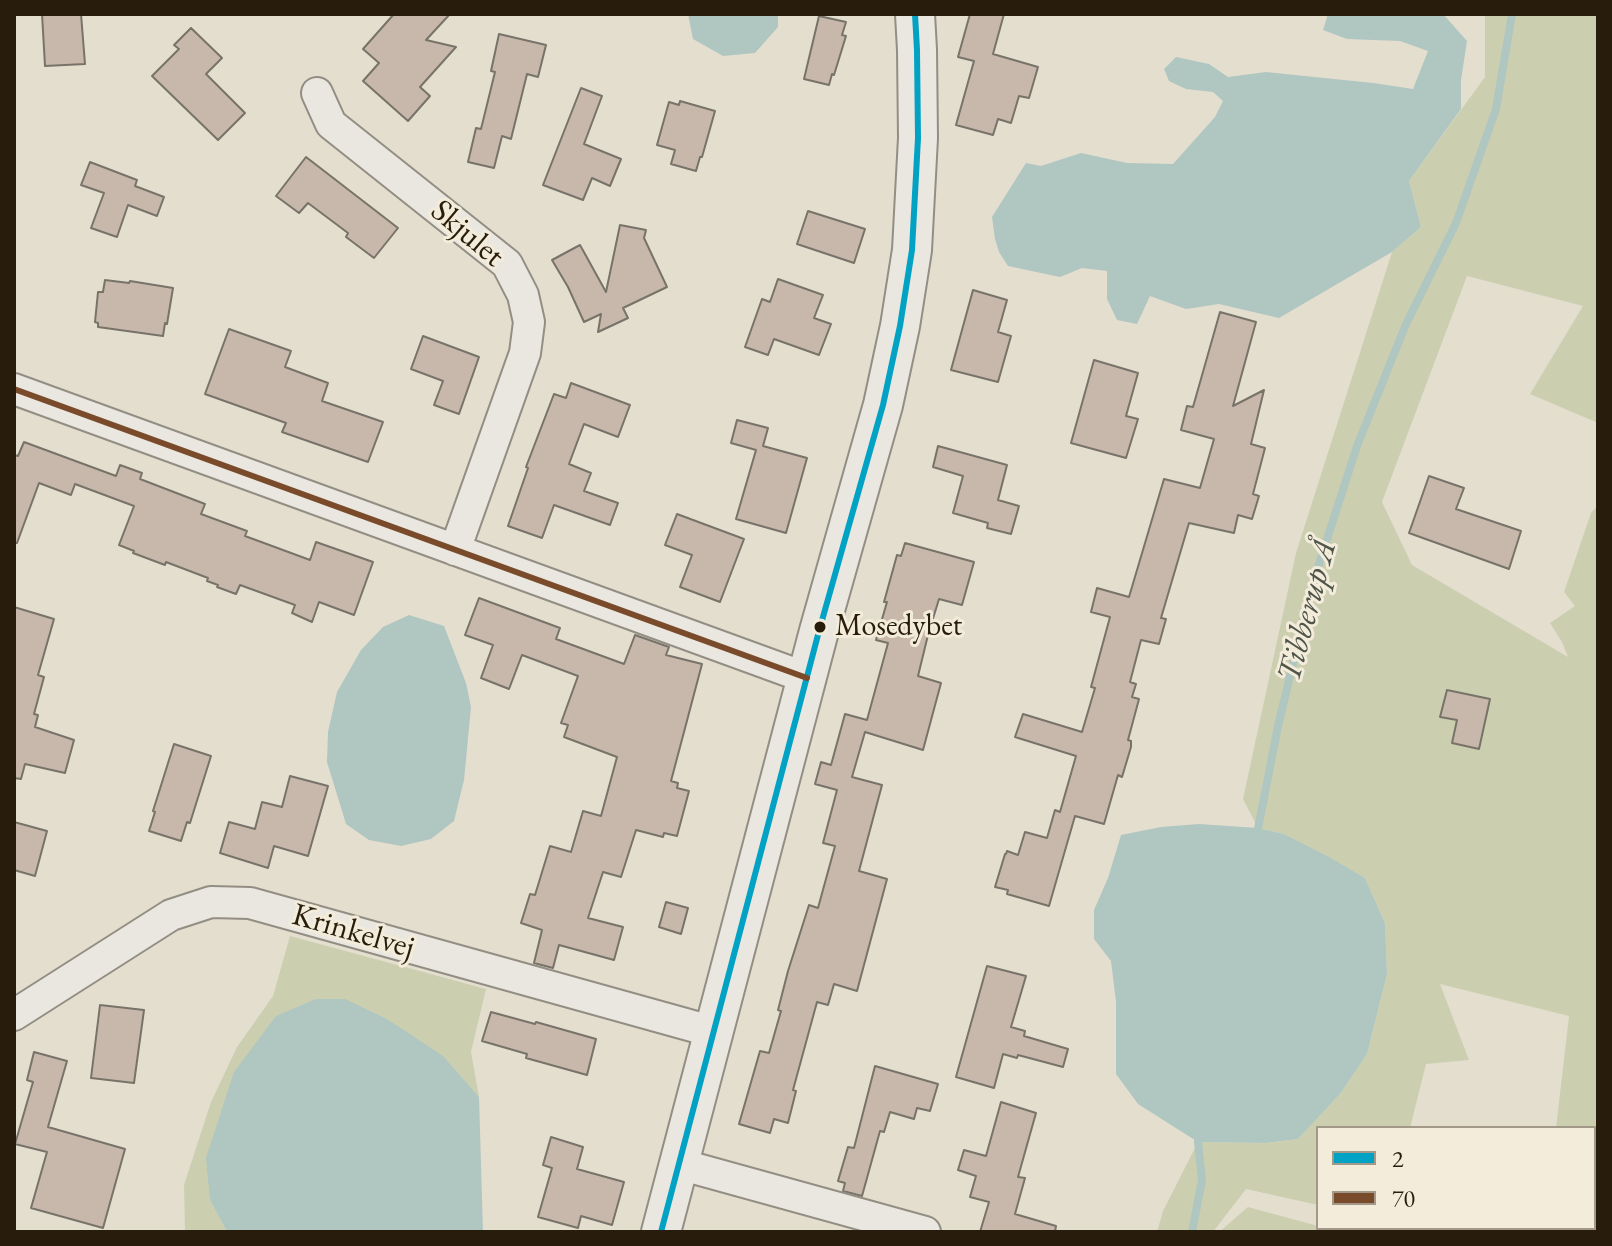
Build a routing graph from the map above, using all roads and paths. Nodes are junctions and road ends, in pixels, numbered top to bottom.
1 (915, 14) edge
2 (317, 93) dead end
3 (14, 389) edge
4 (455, 550) junction
5 (807, 678) junction
6 (14, 1015) edge
7 (714, 1032) junction
8 (679, 1164) junction
9 (661, 1232) edge
10 (925, 1232) edge

1 - 5 street
2 - 4 street, Skjulet
3 - 4 street
4 - 5 street
5 - 7 street
6 - 7 street, Krinkelvej
7 - 8 street
8 - 9 street
8 - 10 street

